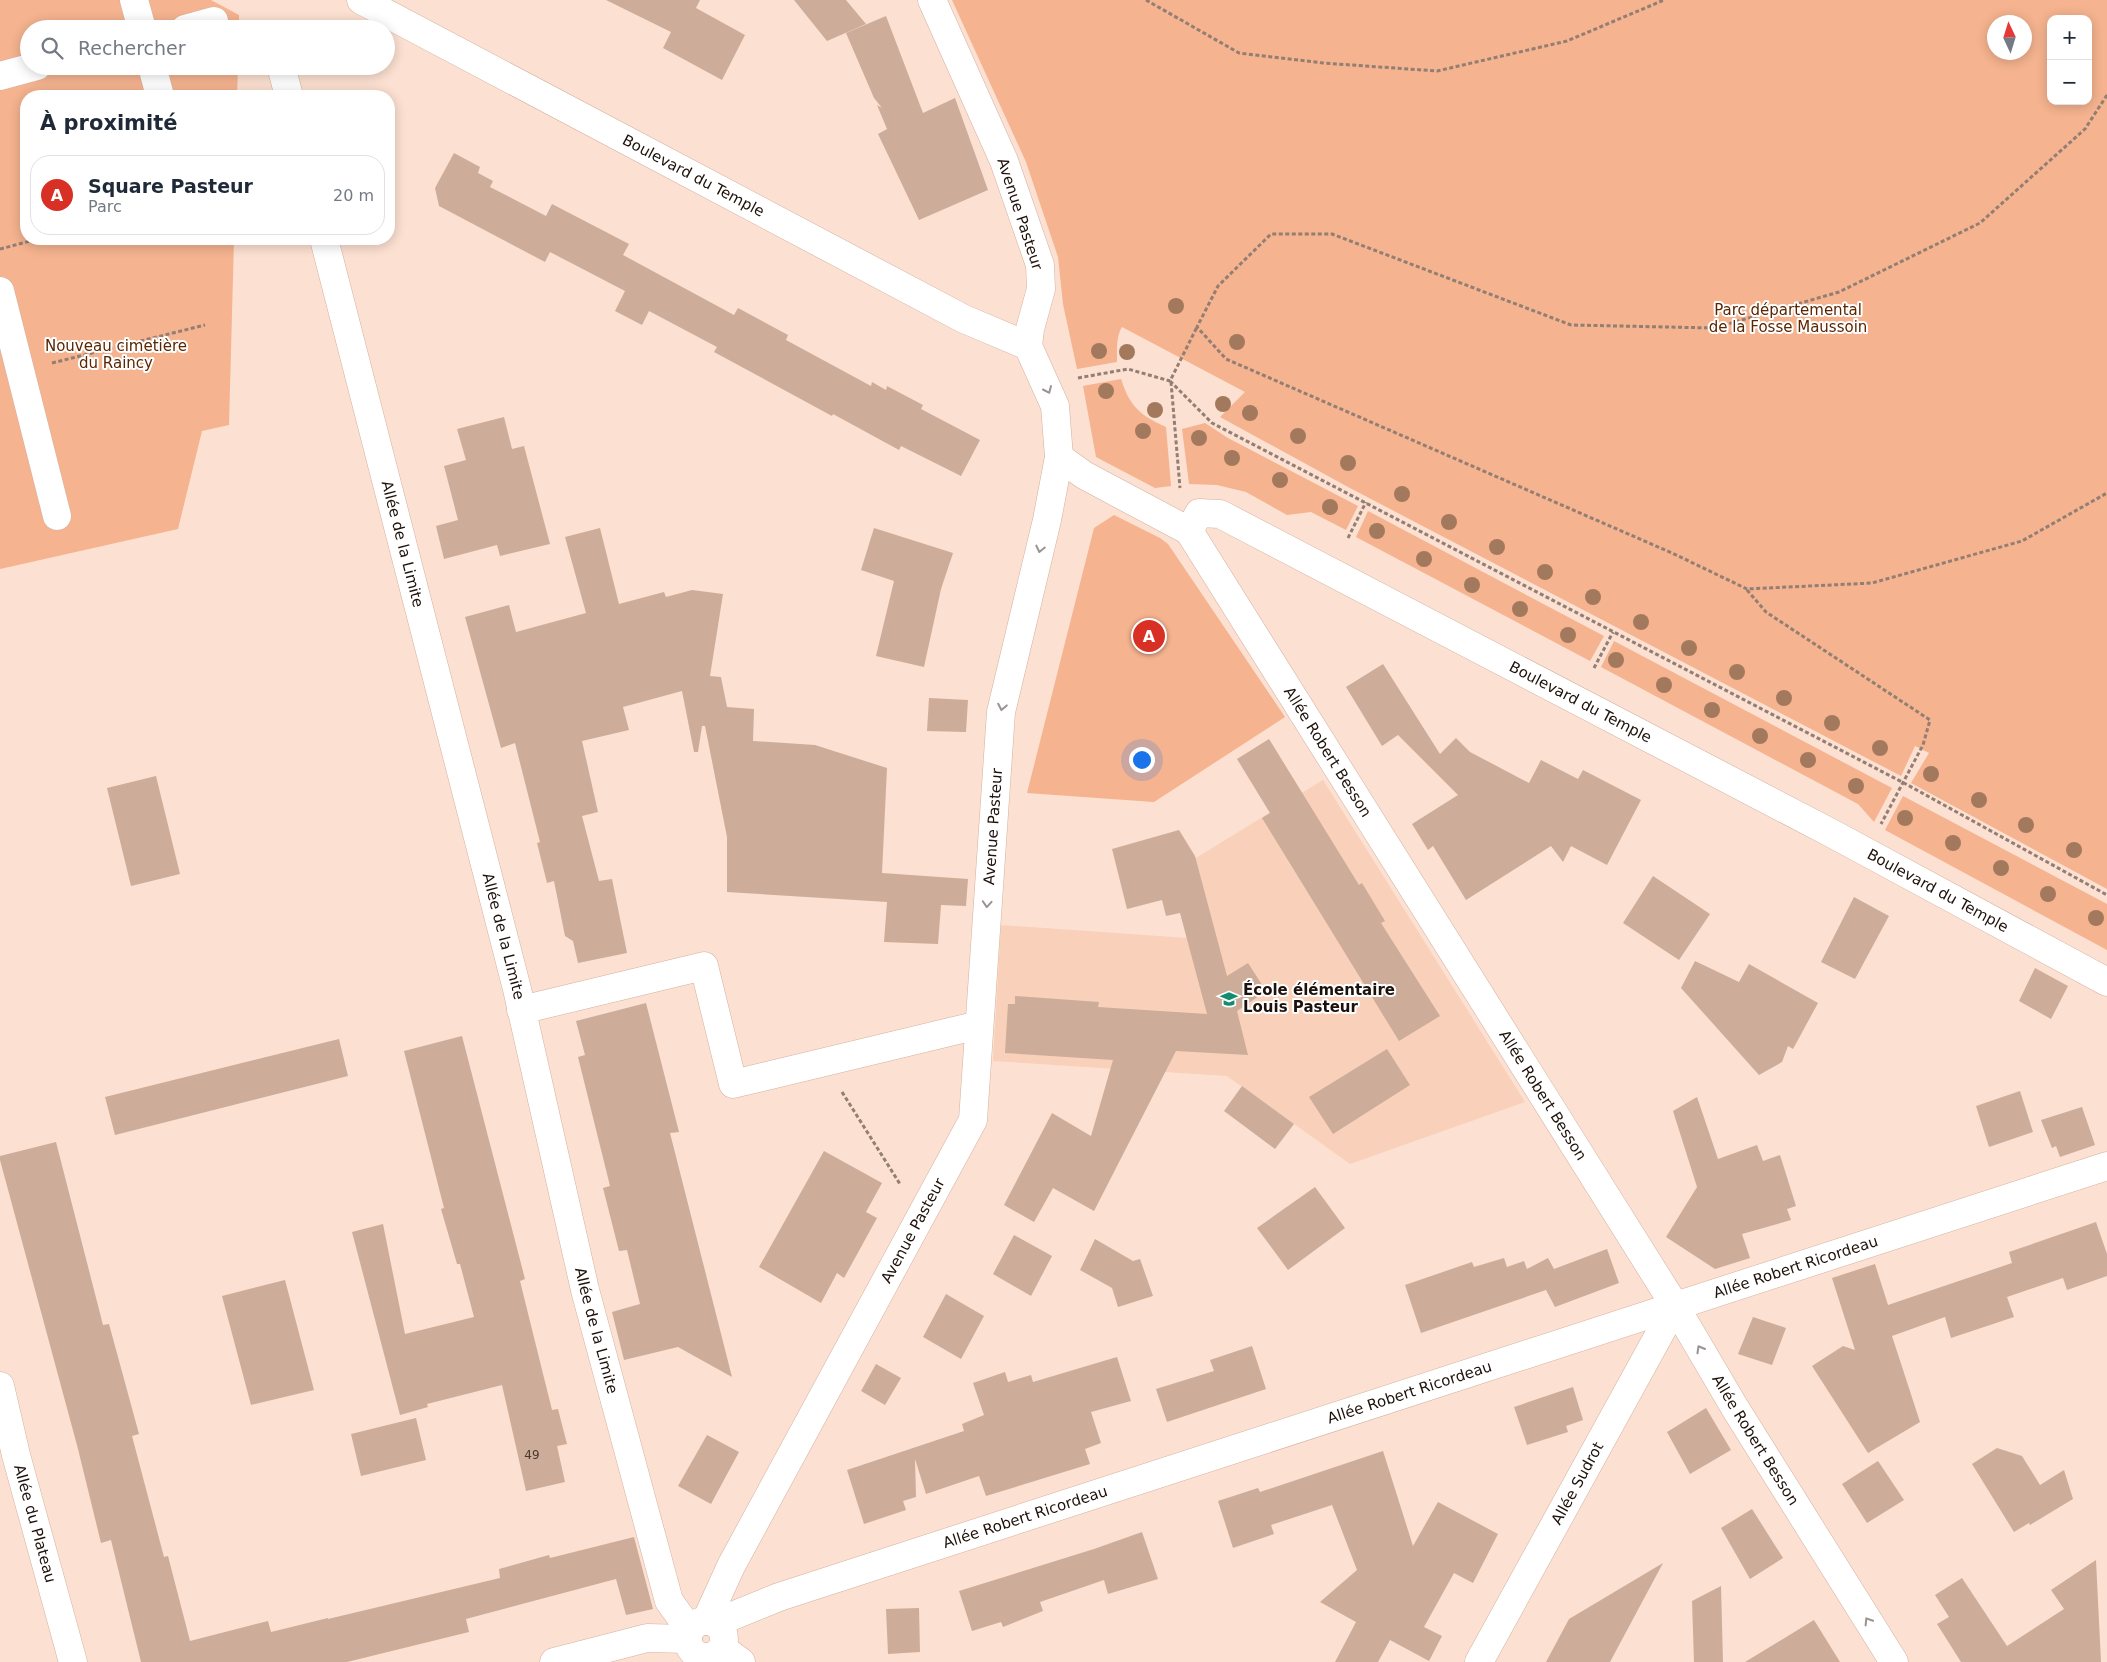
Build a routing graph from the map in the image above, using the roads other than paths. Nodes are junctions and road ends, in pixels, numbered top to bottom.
1 (134, 0) edge
2 (362, 0) edge
3 (932, 0) edge
4 (140, 20) edge
5 (20, 71) edge
6 (154, 75) edge
7 (283, 75) edge
8 (0, 76) edge
9 (158, 90) edge
10 (287, 90) edge
11 (326, 245) edge
12 (0, 291) edge
13 (1028, 346) junction
14 (1060, 457) junction
15 (56, 516) dead end
16 (1189, 531) junction
17 (2107, 982) edge
18 (521, 1010) junction
19 (979, 1025) junction
20 (2107, 1166) edge
21 (1675, 1306) junction
22 (0, 1386) edge
23 (8, 1457) edge
24 (705, 1642) edge
25 (72, 1662) edge
26 (554, 1662) edge
27 (1480, 1662) edge
28 (1894, 1662) edge

1 - 4 street
2 - 13 street, Boulevard du Temple
3 - 13 street, Avenue Pasteur
5 - 8 street
6 - 9 street
7 - 10 street
11 - 18 street, Allée de la Limite
12 - 15 street
13 -> 14 street, Avenue Pasteur
14 - 16 street
14 -> 19 street, Avenue Pasteur
16 - 17 street, Boulevard du Temple
16 - 21 street, Allée Robert Besson
18 - 19 street
18 - 24 street, Allée de la Limite
19 - 24 street, Avenue Pasteur
20 - 21 street, Allée Robert Ricordeau
21 - 24 street, Allée Robert Ricordeau
21 - 27 street, Allée Sudrot
28 -> 21 street, Allée Robert Besson
22 - 23 street, Allée du Plateau
23 - 25 street, Allée du Plateau
24 - 26 street

